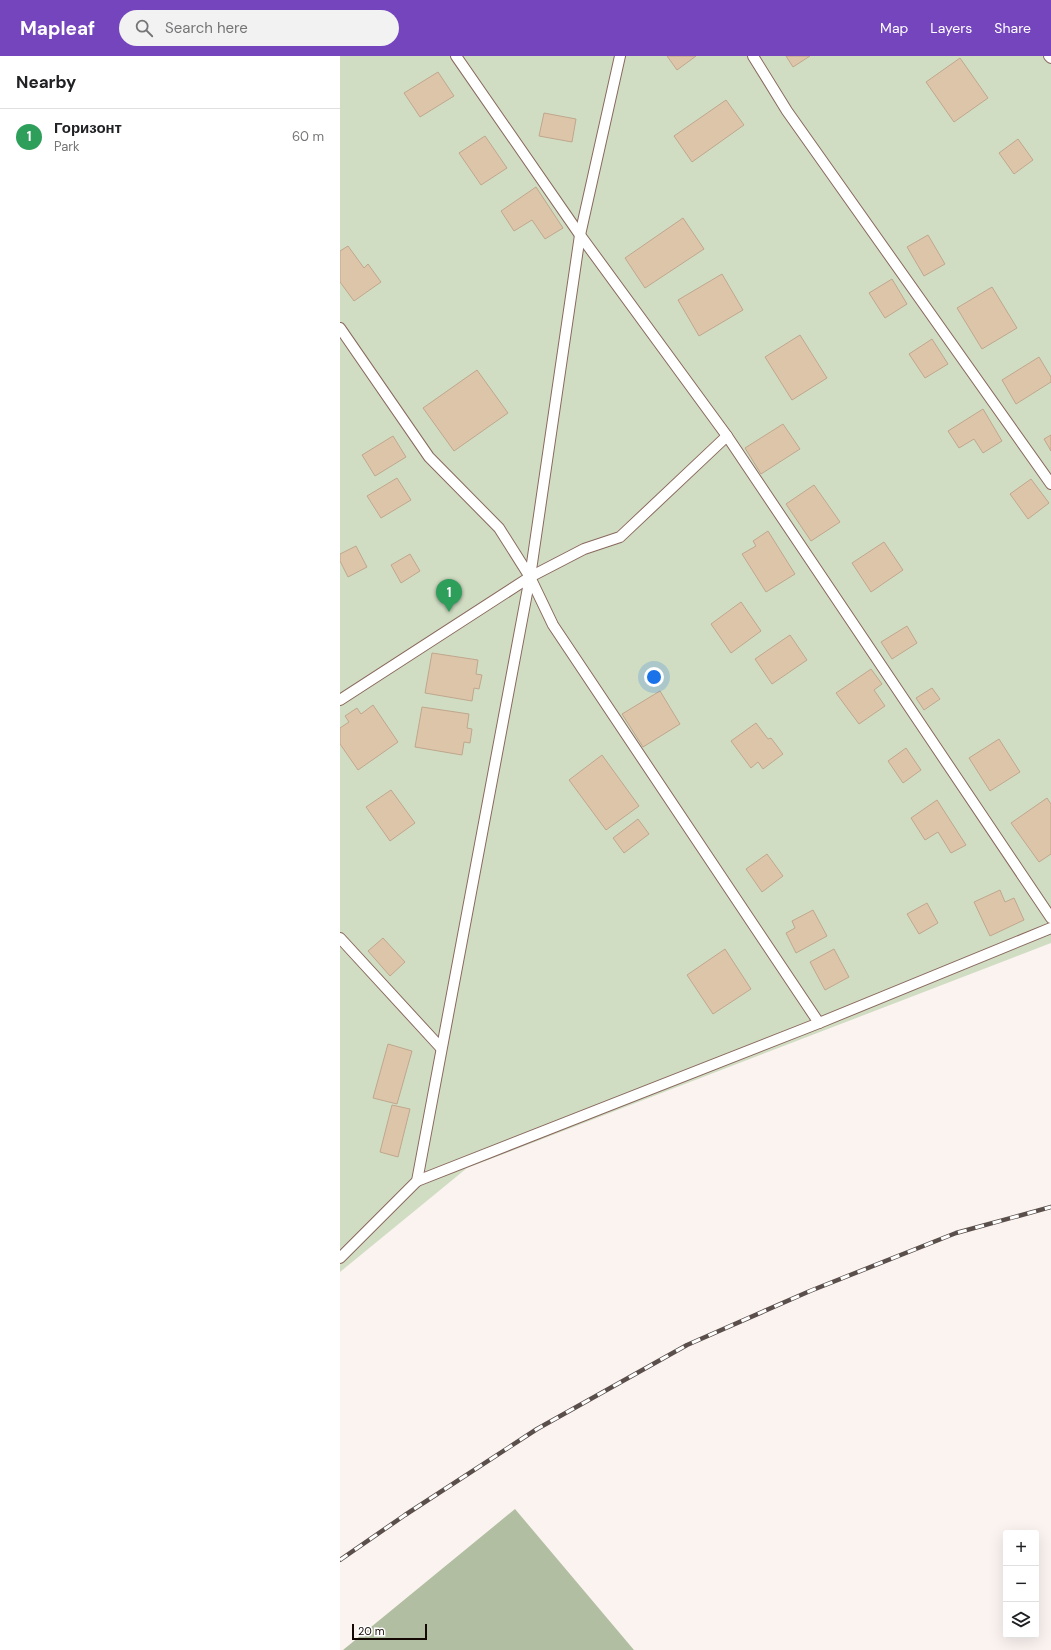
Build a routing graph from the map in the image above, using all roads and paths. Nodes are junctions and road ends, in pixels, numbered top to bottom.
1 (456, 56) edge
2 (620, 56) edge
3 (753, 56) edge
4 (580, 236) junction
5 (340, 328) edge
6 (727, 436) junction
7 (1051, 484) edge
8 (530, 577) junction
9 (340, 700) edge
10 (1051, 918) edge
11 (1051, 928) edge
12 (340, 938) edge
13 (819, 1023) junction
14 (441, 1048) junction
15 (417, 1181) junction
16 (340, 1258) edge

1 - 4 lane
2 - 4 lane
3 - 7 lane
4 - 6 lane
4 - 8 lane
5 - 8 lane
6 - 8 lane
6 - 10 lane
8 - 9 lane
8 - 13 lane
8 - 14 lane
11 - 13 lane
12 - 14 lane
13 - 15 lane
14 - 15 lane
15 - 16 lane

